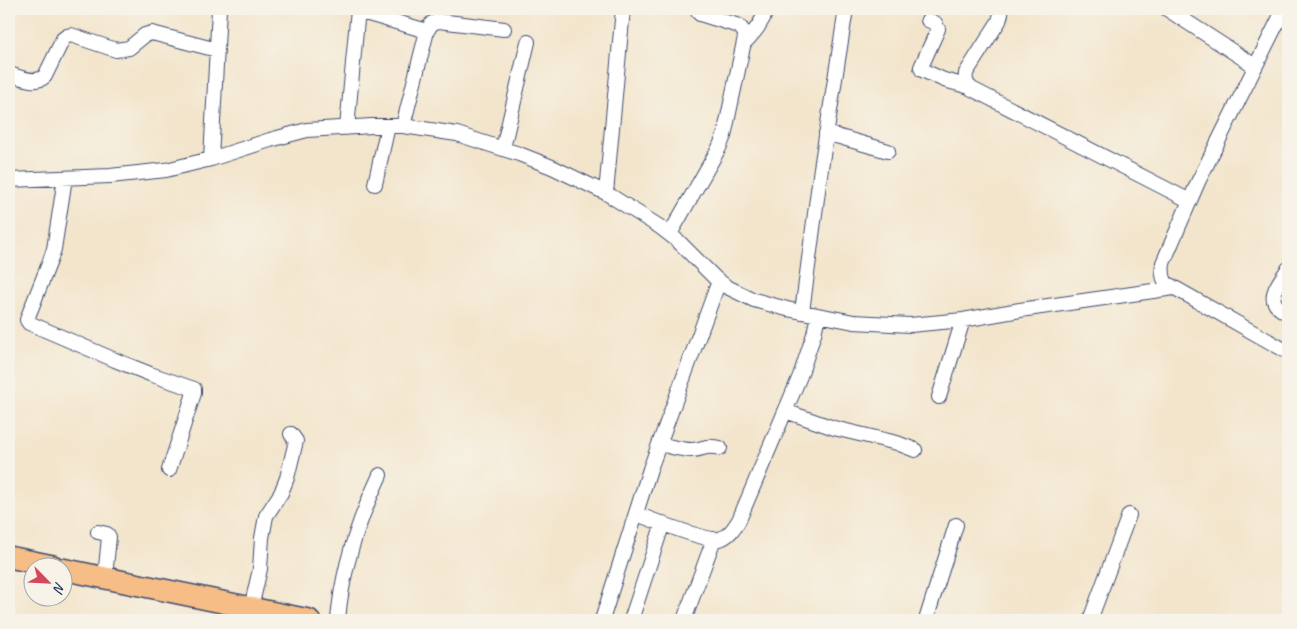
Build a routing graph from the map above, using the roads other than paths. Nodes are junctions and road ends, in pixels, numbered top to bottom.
1 (219, 9) edge
2 (623, 9) edge
3 (696, 9) edge
4 (767, 9) edge
5 (846, 9) edge
6 (1000, 9) edge
7 (1167, 9) edge
8 (1284, 9) edge
9 (358, 10) edge
10 (928, 20) dead end
11 (504, 29) dead end
12 (427, 31) junction
13 (528, 42) dead end
14 (744, 43) junction
15 (217, 50) junction
16 (1255, 66) junction
17 (9, 74) edge
18 (970, 87) junction
19 (388, 126) junction
20 (403, 126) junction
21 (347, 128) junction
22 (826, 133) junction
23 (503, 148) junction
24 (888, 151) dead end
25 (211, 159) junction
26 (65, 178) junction
27 (9, 180) edge
28 (375, 184) dead end
29 (606, 193) junction
30 (1190, 201) junction
31 (670, 234) junction
32 (1288, 269) edge
33 (719, 281) junction
34 (1174, 288) junction
35 (802, 312) junction
36 (1288, 314) edge
37 (818, 315) junction
38 (963, 320) junction
39 (1288, 352) edge
40 (939, 397) dead end
41 (785, 411) junction
42 (291, 434) dead end
43 (659, 444) junction
44 (720, 448) dead end
45 (915, 450) dead end
46 (169, 470) dead end
47 (380, 475) dead end
48 (636, 514) junction
49 (1129, 515) dead end
50 (663, 523) junction
51 (956, 524) dead end
52 (98, 532) dead end
53 (714, 539) junction
54 (9, 558) edge
55 (22, 560) edge
56 (72, 570) edge
57 (105, 577) junction
58 (251, 608) junction
59 (310, 620) edge
60 (338, 620) edge
61 (602, 620) edge
62 (631, 620) edge
63 (684, 620) edge
64 (926, 620) edge
65 (1090, 620) edge

1 - 15 street
2 - 29 street
3 - 14 street
4 - 14 street
5 - 22 street
6 - 18 street
7 - 16 street
8 - 16 street
9 - 12 street
9 - 21 street
10 - 18 street
11 - 12 street
12 - 20 street
13 - 23 street
14 - 31 street
15 - 17 street
15 - 25 street
16 - 30 street
18 - 30 street
19 - 20 street
19 - 21 street
19 - 28 street
20 - 23 street
21 - 25 street
22 - 24 street
22 - 35 street
23 - 29 street
25 - 26 street
26 - 27 street
26 - 46 street
29 - 31 street
30 - 34 street
31 - 33 street
32 - 36 street
33 - 35 street
33 - 43 street
34 - 38 street
34 - 39 street
35 - 37 street
37 - 38 street
37 - 41 street
38 - 40 street
41 - 45 street
41 - 53 street
42 - 58 street
43 - 44 street
43 - 48 street
47 - 60 street
48 - 50 street
48 - 61 street
49 - 65 street
50 - 53 street
50 - 62 street
51 - 64 street
52 - 57 street
53 - 63 street
54 - 55 highway
56 - 57 highway
57 - 58 highway
58 - 59 highway

